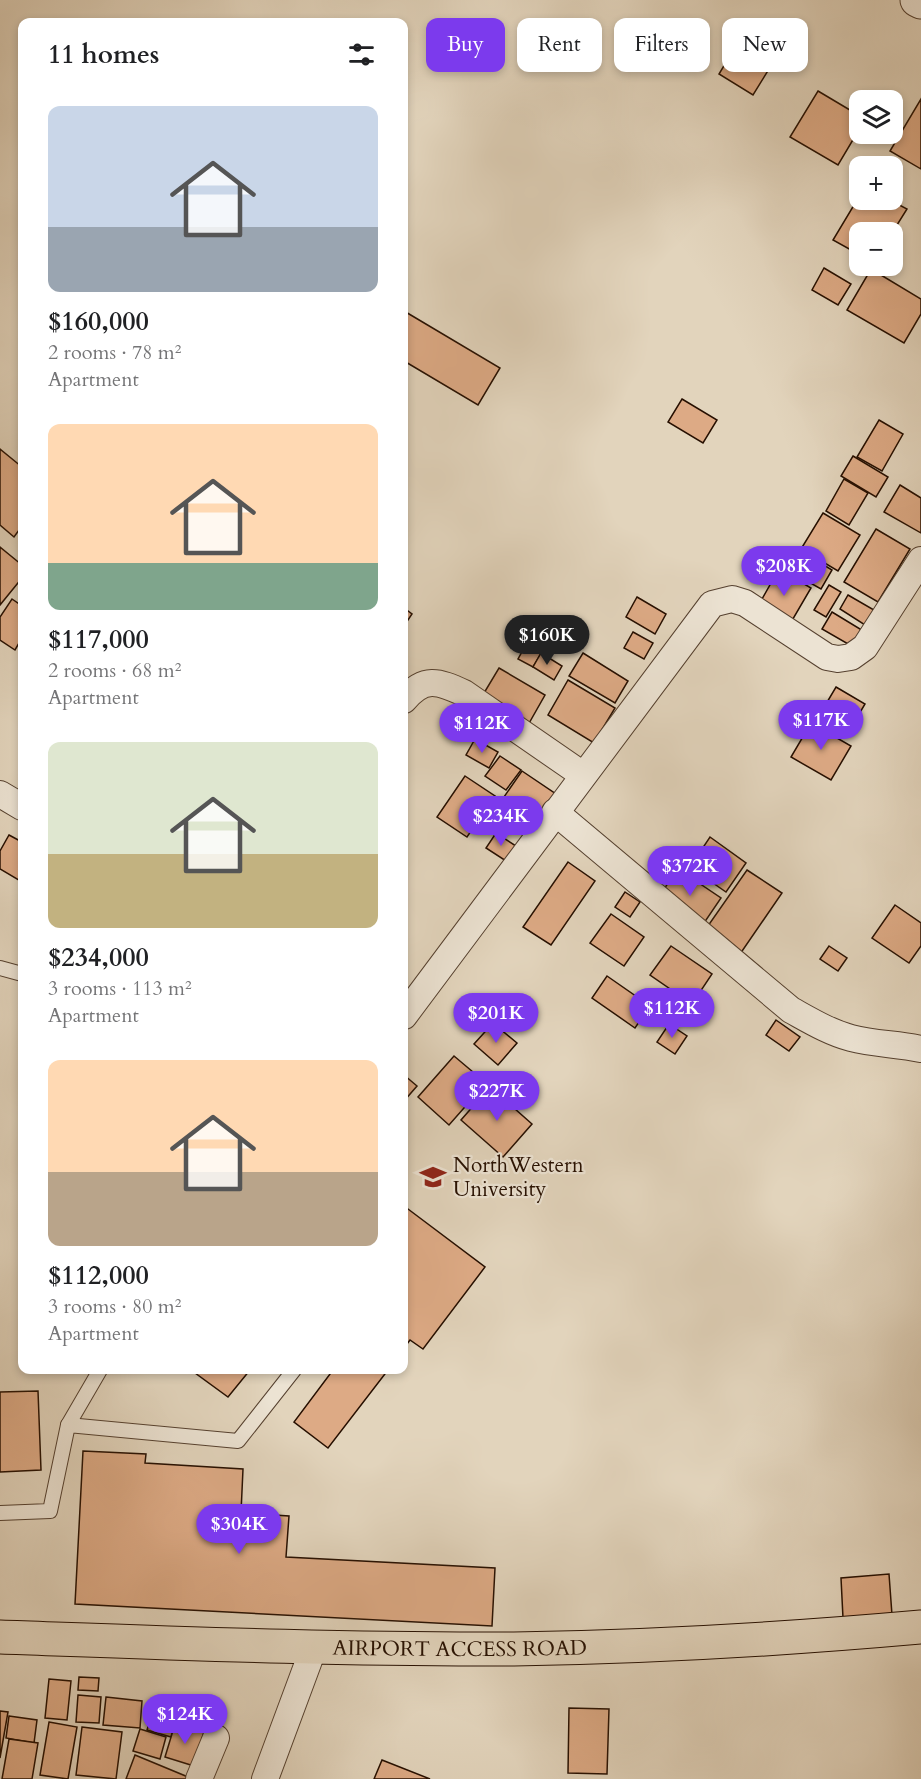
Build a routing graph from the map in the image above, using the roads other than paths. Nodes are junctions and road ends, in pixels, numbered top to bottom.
1 (916, 0) edge
2 (921, 2) edge
3 (921, 560) edge
4 (408, 695) edge
5 (583, 775) junction
6 (0, 794) edge
7 (18, 805) edge
8 (555, 812) junction
9 (0, 968) edge
10 (18, 973) edge
11 (408, 1011) edge
12 (921, 1049) edge
13 (98, 1374) edge
14 (291, 1374) edge
15 (68, 1425) junction
16 (0, 1513) edge
17 (921, 1628) edge
18 (0, 1637) edge
19 (314, 1647) junction
20 (216, 1738) dead end
21 (199, 1779) edge
22 (265, 1779) edge

1 - 2 street
3 - 5 street
4 - 5 street
5 - 8 street
6 - 7 street
8 - 11 street
8 - 12 street
9 - 10 lane
13 - 15 lane
14 - 15 lane
15 - 16 lane
17 - 19 main road, AIRPORT ACCESS ROAD
18 - 19 main road, AIRPORT ACCESS ROAD
19 - 22 street
20 - 21 street

